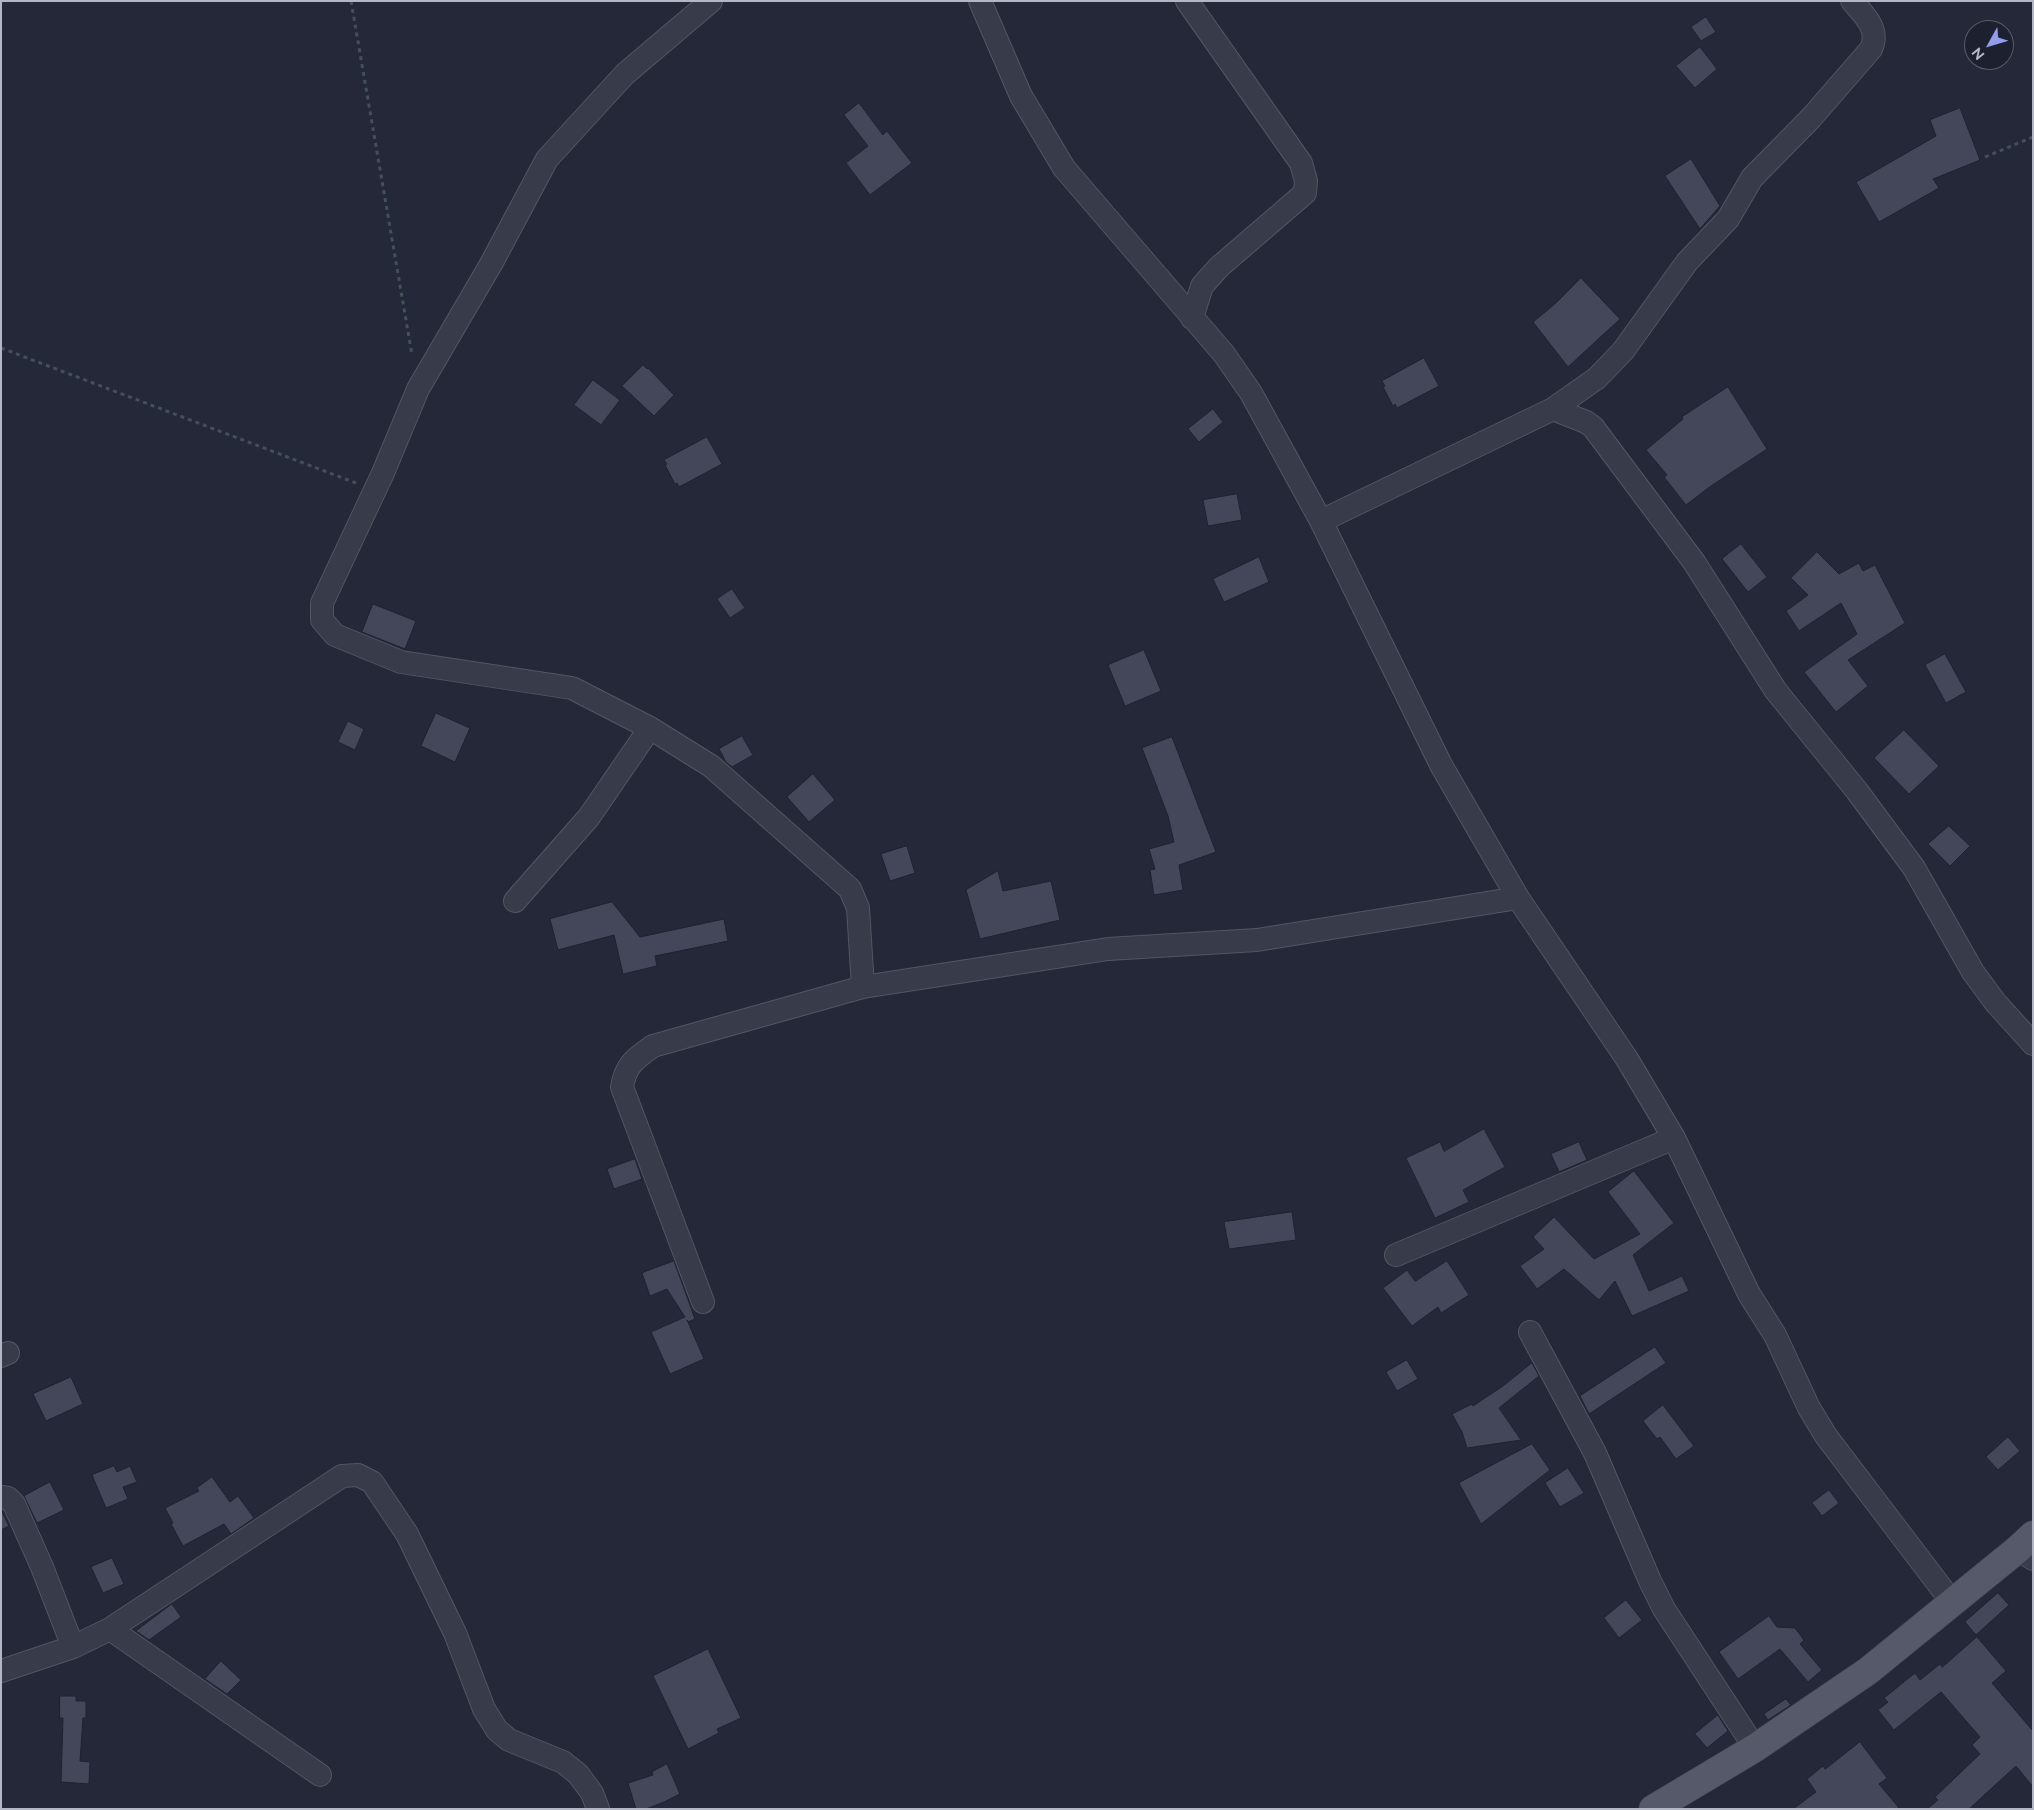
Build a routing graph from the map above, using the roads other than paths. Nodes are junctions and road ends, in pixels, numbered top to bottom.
1 (711, 1) edge
2 (980, 1) edge
3 (1187, 1) edge
4 (1859, 3) edge
5 (1192, 318) junction
6 (1553, 408) junction
7 (1321, 521) junction
8 (650, 728) junction
9 (1518, 898) junction
10 (515, 901) dead end
11 (863, 987) junction
12 (2033, 1044) edge
13 (1674, 1138) junction
14 (1396, 1255) dead end
15 (703, 1302) dead end
16 (1530, 1332) dead end
17 (1, 1497) edge
18 (2028, 1548) edge
19 (1952, 1602) junction
20 (110, 1629) junction
21 (73, 1646) junction
22 (1, 1671) edge
23 (1755, 1748) junction
24 (320, 1775) dead end
25 (598, 1809) edge
26 (1653, 1809) edge

1 - 8 street
2 - 5 street
3 - 5 street
4 - 6 street
5 - 7 street
6 - 7 street
6 - 12 street
7 - 9 street
8 - 10 street
8 - 11 street
9 - 11 street
9 - 13 street
11 - 15 street
13 - 14 street
13 - 19 street
16 - 23 street
17 - 21 street
18 - 19 main road
19 - 23 main road
20 - 21 street
20 - 24 street
20 - 25 street
21 - 22 street
23 - 26 main road

